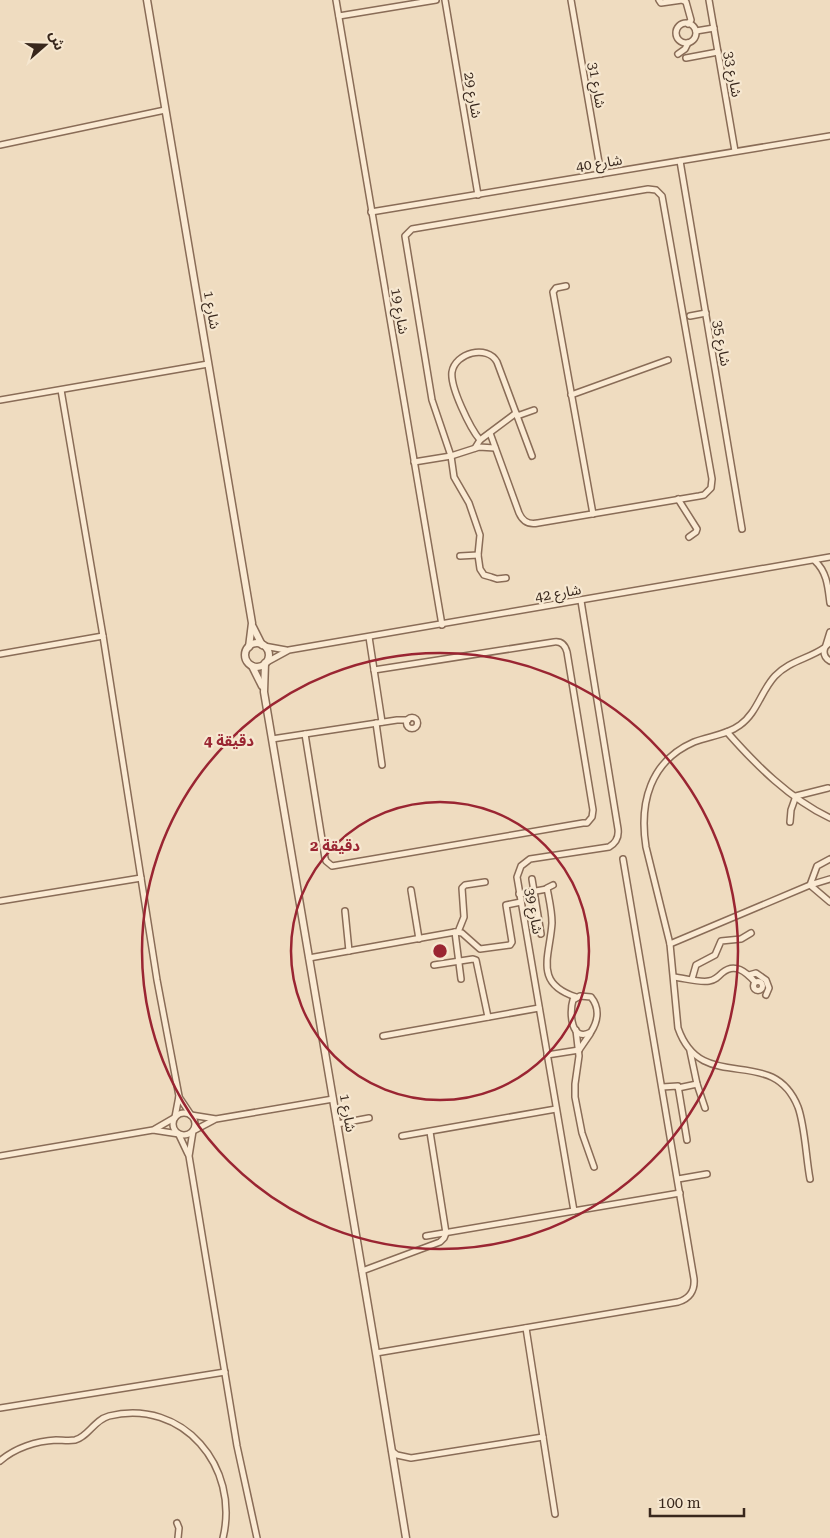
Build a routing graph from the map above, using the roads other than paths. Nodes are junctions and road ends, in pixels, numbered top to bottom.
1 (147, 0) edge
2 (336, 0) edge
3 (436, 0) edge
4 (445, 0) edge
5 (571, 0) edge
6 (659, 0) edge
7 (709, 0) edge
8 (339, 16) junction
9 (688, 24) junction
10 (714, 28) junction
11 (696, 31) junction
12 (688, 43) junction
13 (718, 52) junction
14 (678, 54) dead end
15 (686, 58) dead end
16 (165, 110) junction
17 (830, 136) edge
18 (0, 144) edge
19 (735, 152) junction
20 (680, 161) junction
21 (601, 174) junction
22 (478, 195) junction
23 (371, 212) junction
24 (566, 286) dead end
25 (706, 313) junction
26 (687, 317) junction
27 (668, 360) dead end
28 (208, 364) junction
29 (61, 390) junction
30 (571, 395) junction
31 (0, 400) edge
32 (534, 410) dead end
33 (517, 414) junction
34 (490, 433) junction
35 (480, 440) junction
36 (475, 448) junction
37 (495, 448) junction
38 (451, 456) junction
39 (532, 456) dead end
40 (414, 462) junction
41 (678, 500) junction
42 (592, 514) junction
43 (742, 529) dead end
44 (689, 537) dead end
45 (478, 555) junction
46 (460, 556) dead end
47 (830, 557) edge
48 (814, 560) junction
49 (506, 578) dead end
50 (580, 601) junction
51 (830, 603) edge
52 (252, 623) junction
53 (442, 625) junction
54 (830, 632) edge
55 (103, 636) junction
56 (369, 637) junction
57 (827, 645) edge
58 (249, 646) junction
59 (263, 646) junction
60 (289, 650) junction
61 (0, 654) edge
62 (811, 655) junction
63 (825, 657) junction
64 (830, 661) edge
65 (266, 663) junction
66 (252, 666) junction
67 (374, 670) junction
68 (264, 692) junction
69 (408, 720) dead end
70 (379, 723) junction
71 (727, 732) junction
72 (305, 734) junction
73 (272, 739) junction
74 (382, 765) dead end
75 (828, 788) dead end
76 (796, 796) junction
77 (830, 818) edge
78 (790, 822) dead end
79 (623, 859) dead end
80 (830, 859) edge
81 (141, 878) junction
82 (532, 879) dead end
83 (830, 879) edge
84 (485, 882) dead end
85 (553, 885) dead end
86 (810, 885) junction
87 (547, 889) junction
88 (411, 890) dead end
89 (534, 891) junction
90 (519, 894) junction
91 (0, 901) edge
92 (520, 902) junction
93 (830, 902) edge
94 (345, 911) dead end
95 (456, 932) junction
96 (752, 933) dead end
97 (541, 934) dead end
98 (419, 939) junction
99 (670, 944) junction
100 (349, 951) junction
101 (309, 958) junction
102 (459, 961) junction
103 (434, 965) dead end
104 (749, 975) junction
105 (674, 977) junction
106 (462, 979) dead end
107 (692, 979) junction
108 (576, 997) junction
109 (539, 1008) junction
110 (488, 1017) junction
111 (576, 1030) junction
112 (591, 1032) junction
113 (383, 1036) dead end
114 (578, 1050) junction
115 (690, 1051) junction
116 (547, 1054) junction
117 (696, 1084) junction
118 (662, 1088) junction
119 (678, 1088) junction
120 (179, 1096) junction
121 (333, 1099) junction
122 (705, 1108) dead end
123 (556, 1110) junction
124 (191, 1115) junction
125 (175, 1117) junction
126 (369, 1118) dead end
127 (216, 1119) junction
128 (337, 1124) junction
129 (153, 1130) junction
130 (193, 1131) junction
131 (430, 1132) junction
132 (179, 1134) junction
133 (402, 1136) dead end
134 (687, 1140) dead end
135 (0, 1156) edge
136 (189, 1156) junction
137 (594, 1167) dead end
138 (707, 1174) dead end
139 (678, 1179) junction
140 (810, 1179) dead end
141 (680, 1193) junction
142 (574, 1211) junction
143 (446, 1233) junction
144 (426, 1236) dead end
145 (362, 1271) junction
146 (526, 1328) junction
147 (376, 1353) junction
148 (224, 1372) junction
149 (0, 1408) edge
150 (543, 1436) junction
151 (392, 1451) junction
152 (0, 1461) edge
153 (555, 1514) dead end
154 (177, 1523) dead end
155 (178, 1538) edge
156 (223, 1538) edge
157 (258, 1538) edge
158 (406, 1538) edge

1 - 16 street, شارع 1
2 - 8 street, شارع 19
3 - 8 street
4 - 22 street, شارع 29
5 - 21 street, شارع 31
6 - 9 street
7 - 10 street, شارع 33
8 - 23 street, شارع 19
9 - 11 street
9 - 12 street
10 - 11 street
10 - 13 street, شارع 33
11 - 12 street
12 - 14 street
13 - 15 street
13 - 19 street, شارع 33
16 - 18 street
16 - 28 street, شارع 1
17 - 19 street, شارع 40
19 - 20 street, شارع 40
20 - 21 street, شارع 40
20 - 25 street, شارع 35
21 - 22 street, شارع 40
22 - 23 street, شارع 40
23 - 40 street, شارع 19
24 - 30 street
25 - 26 street
25 - 43 street, شارع 35
26 - 38 street
26 - 41 street
27 - 30 street
28 - 29 street
28 - 52 street, شارع 1
29 - 31 street
29 - 55 street
30 - 42 street
32 - 33 street
33 - 34 street
33 - 35 street
33 - 39 street
34 - 35 street
34 - 37 street
35 - 36 street
36 - 37 street
36 - 38 street
37 - 42 street
38 - 40 street
38 - 45 street
40 - 53 street, شارع 19
41 - 42 street
41 - 44 street
45 - 46 street
45 - 49 street
47 - 48 street, شارع 42
48 - 50 street, شارع 42
48 - 51 street
50 - 53 street, شارع 42
50 - 90 street, شارع 39
52 - 58 street, شارع 1
52 - 59 street, شارع 1
53 - 56 street, شارع 42
54 - 57 street
55 - 61 street
55 - 81 street
56 - 60 street, شارع 42
56 - 67 street
57 - 62 street
57 - 63 street
58 - 59 street
58 - 66 street
59 - 60 street, شارع 42
59 - 65 street
60 - 65 street, شارع 42
62 - 63 street
62 - 71 street
63 - 64 street
65 - 66 street
65 - 68 street, شارع 1
66 - 68 street, شارع 1
67 - 70 street
67 - 72 street
68 - 73 street, شارع 1
69 - 70 street
70 - 72 street
70 - 74 street
71 - 76 street
71 - 99 street
72 - 73 street
73 - 101 street, شارع 1
75 - 76 street
76 - 77 street
76 - 78 street
79 - 118 street
80 - 86 street
81 - 91 street
81 - 120 street
82 - 89 street
83 - 86 street
84 - 95 street
85 - 87 street
86 - 93 street
86 - 99 street
87 - 89 street
87 - 108 street
88 - 98 street
89 - 90 street
89 - 97 street
90 - 92 street, شارع 39
92 - 95 street
92 - 109 street, شارع 39
94 - 100 street
95 - 98 street
95 - 102 street
96 - 107 street
98 - 100 street
99 - 105 street
100 - 101 street
101 - 121 street, شارع 1
102 - 103 street
102 - 106 street
102 - 110 street
104 - 104 street
104 - 107 street
105 - 107 street
105 - 115 street
108 - 111 street
108 - 112 street
109 - 110 street
109 - 116 street, شارع 39
110 - 113 street
111 - 112 street
111 - 114 street
112 - 114 street
114 - 116 street
114 - 137 street
115 - 117 street
115 - 140 street
116 - 123 street, شارع 39
117 - 119 street
117 - 122 street
118 - 119 street
118 - 139 street
119 - 134 street
120 - 124 street
120 - 125 street
121 - 127 street
121 - 128 street, شارع 1
123 - 131 street
123 - 142 street, شارع 39
124 - 125 street
124 - 127 street
124 - 130 street
125 - 129 street
125 - 132 street
126 - 128 street
127 - 130 street
128 - 145 street, شارع 1
129 - 132 street
129 - 135 street
130 - 132 street
130 - 136 street
131 - 133 street
131 - 143 street
132 - 136 street
136 - 148 street
138 - 139 street
139 - 141 street
141 - 142 street
141 - 146 street
142 - 143 street
143 - 144 street
143 - 145 street
145 - 147 street, شارع 1
146 - 147 street
146 - 150 street
147 - 151 street, شارع 1
148 - 149 street
148 - 157 street
150 - 151 street
150 - 153 street
151 - 158 street, شارع 1
152 - 156 street
154 - 155 street

